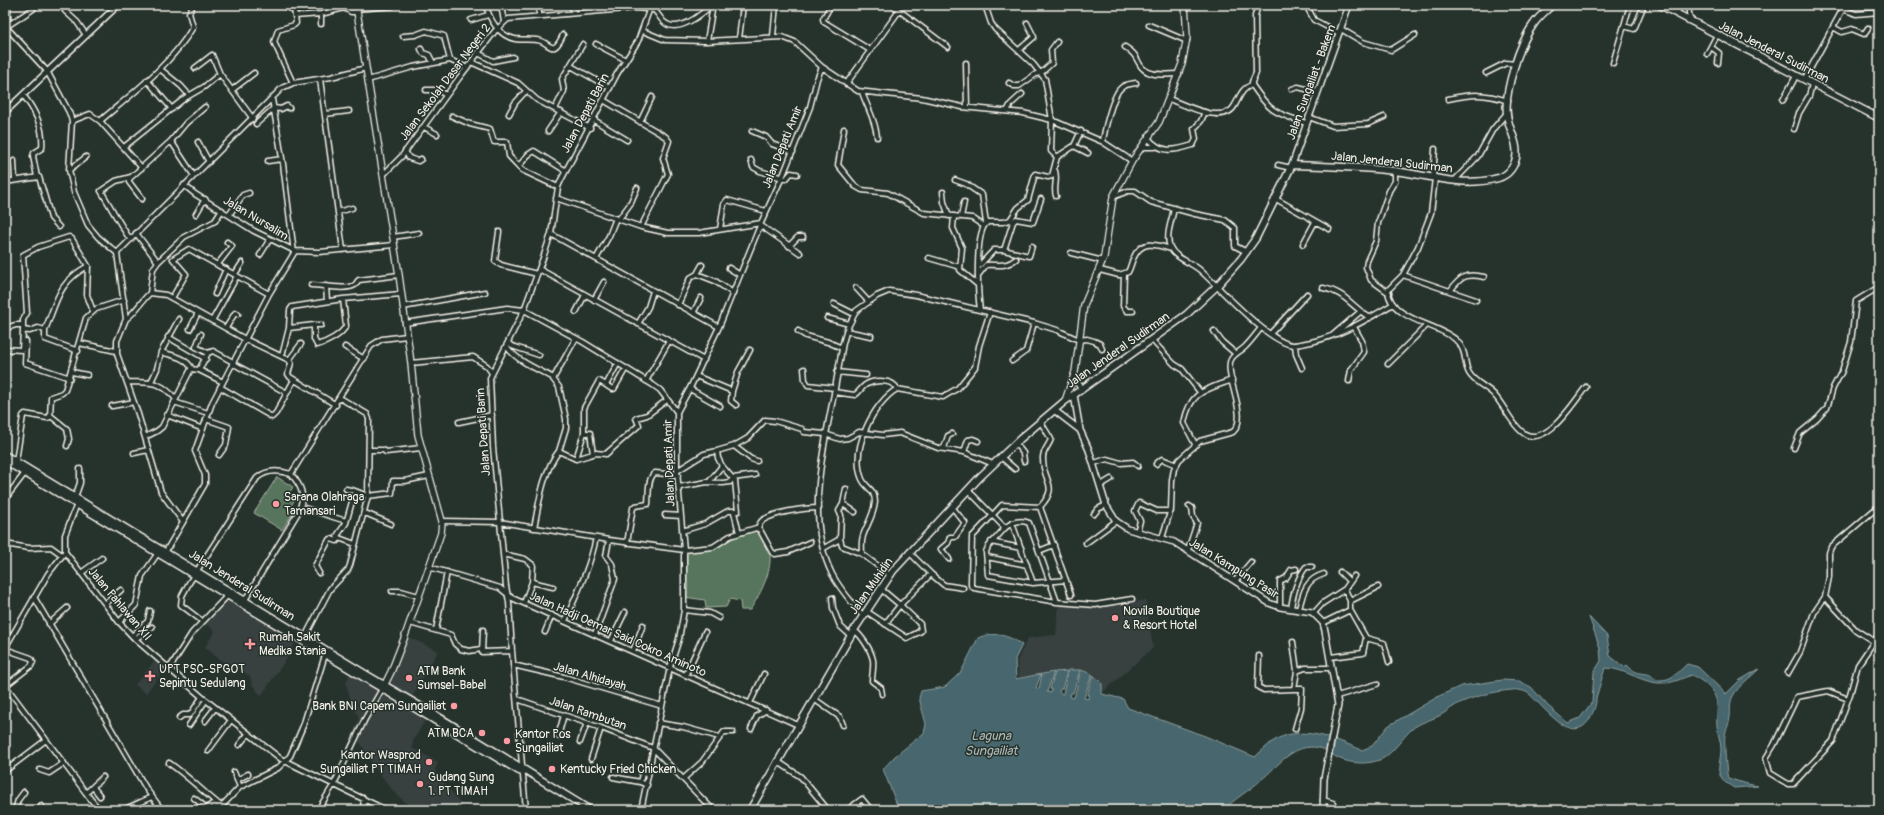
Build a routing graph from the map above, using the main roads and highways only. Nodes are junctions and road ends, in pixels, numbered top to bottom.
1 (1185, 5) edge
2 (1552, 5) edge
3 (1660, 5) edge
4 (356, 9) edge
5 (1876, 117) edge
6 (1074, 378) junction
7 (1082, 389) junction
8 (1065, 401) junction
9 (1054, 410) joint
10 (5, 455) edge
11 (10, 463) edge
12 (54, 487) junction
13 (196, 573) junction
14 (383, 687) junction
15 (523, 772) junction
16 (583, 810) edge
17 (590, 810) edge
18 (750, 810) edge

1 - 6 main road
2 - 7 highway, Jalan Jenderal Sudirman
3 - 5 highway, Jalan Jenderal Sudirman
4 - 14 main road
6 - 7 main road
6 - 8 main road
7 - 8 highway, Jalan Jenderal Sudirman
8 - 9 highway, Jalan Jenderal Sudirman
9 - 18 highway, Jalan Muhidin
10 - 11 highway, Jalan Jenderal Sudirman
11 - 12 highway, Jalan Jenderal Sudirman
11 - 12 highway, Jalan Jenderal Sudirman
12 - 13 highway, Jalan Jenderal Sudirman
12 - 13 highway, Jalan Jenderal Sudirman
13 - 14 highway, Jalan Jenderal Sudirman
13 - 14 highway, Jalan Jenderal Sudirman
14 - 15 highway, Jalan Jenderal Sudirman
15 - 16 highway, Jalan Jenderal Sudirman
15 - 17 highway, Jalan Jenderal Sudirman

